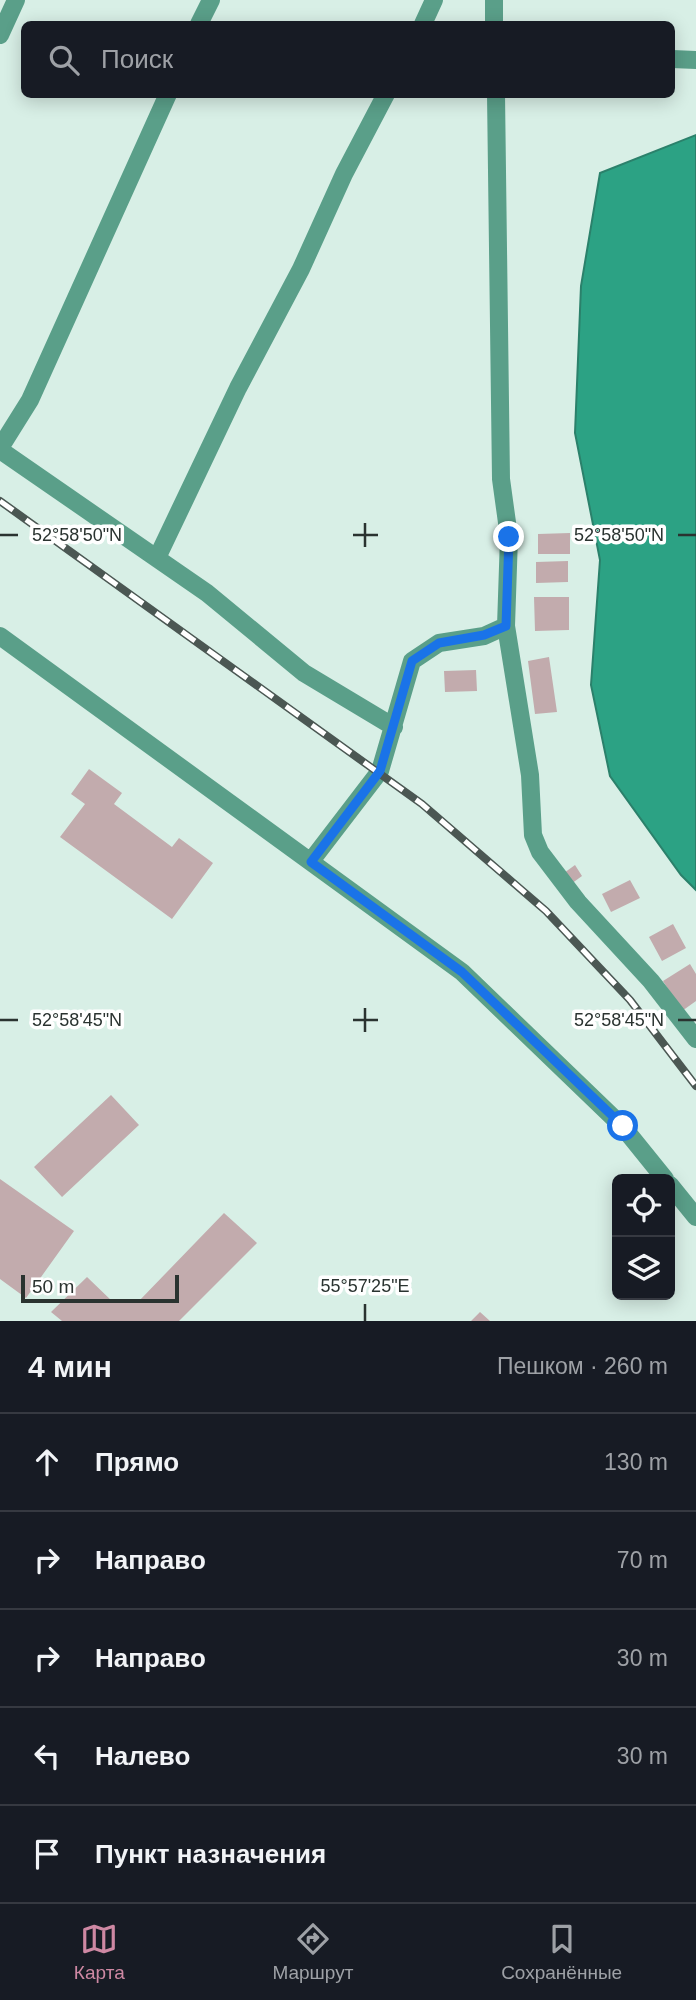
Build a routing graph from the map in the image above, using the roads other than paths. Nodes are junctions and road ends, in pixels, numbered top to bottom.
1 (16, 0) edge
2 (211, 0) edge
3 (435, 0) edge
4 (494, 0) edge
5 (200, 21) edge
6 (424, 21) edge
7 (494, 21) edge
8 (0, 35) edge
9 (675, 59) edge
10 (696, 60) edge
11 (166, 98) edge
12 (384, 98) edge
13 (496, 98) edge
14 (0, 449) edge
15 (157, 558) junction
16 (506, 626) junction
17 (0, 636) edge
18 (394, 727) junction
19 (311, 862) junction
20 (696, 1039) edge
21 (661, 1174) edge
22 (675, 1191) edge
23 (696, 1217) edge

1 - 8 street
2 - 5 street
3 - 6 street
4 - 7 street
9 - 10 street
11 - 14 street
12 - 15 street
13 - 16 street
14 - 15 street
15 - 18 street
16 - 18 street
16 - 20 street
17 - 19 street
18 - 19 street
19 - 21 street
22 - 23 street

